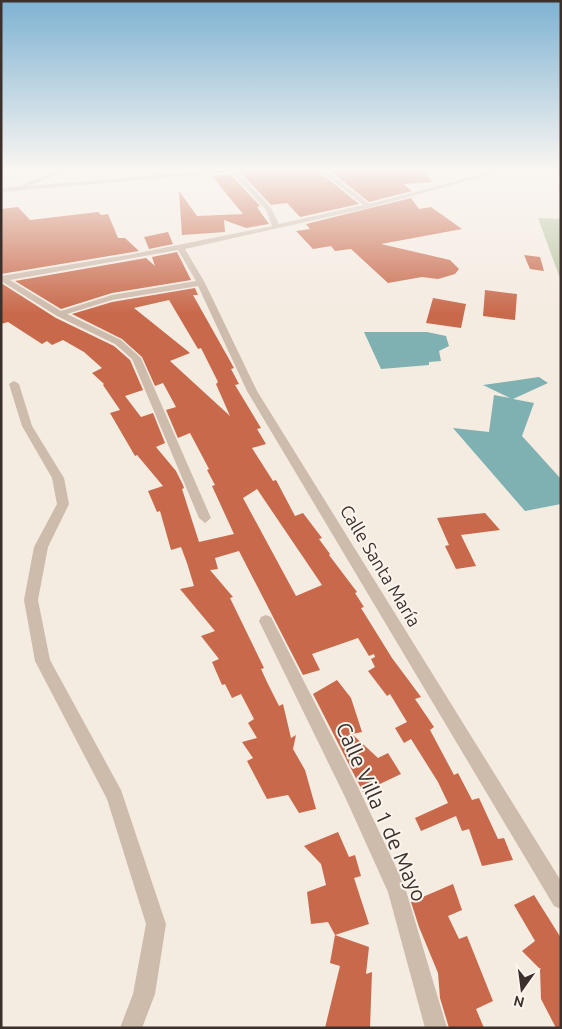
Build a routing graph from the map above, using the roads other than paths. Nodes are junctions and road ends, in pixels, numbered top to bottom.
1 (272, 218) edge
2 (318, 218) edge
3 (276, 228) junction
4 (180, 247) junction
5 (2, 279) edge
6 (201, 283) junction
7 (61, 314) junction
8 (14, 384) dead end
9 (205, 518) dead end
10 (266, 621) dead end
11 (561, 899) edge
12 (131, 1028) edge
13 (436, 1028) edge

1 - 3 street
2 - 3 street
3 - 4 street
4 - 5 street
4 - 6 street, Calle Santa María
5 - 7 street
6 - 7 street
6 - 11 street, Calle Santa María
7 - 9 street
8 - 12 street
10 - 13 street, Calle Villa 1 de Mayo

